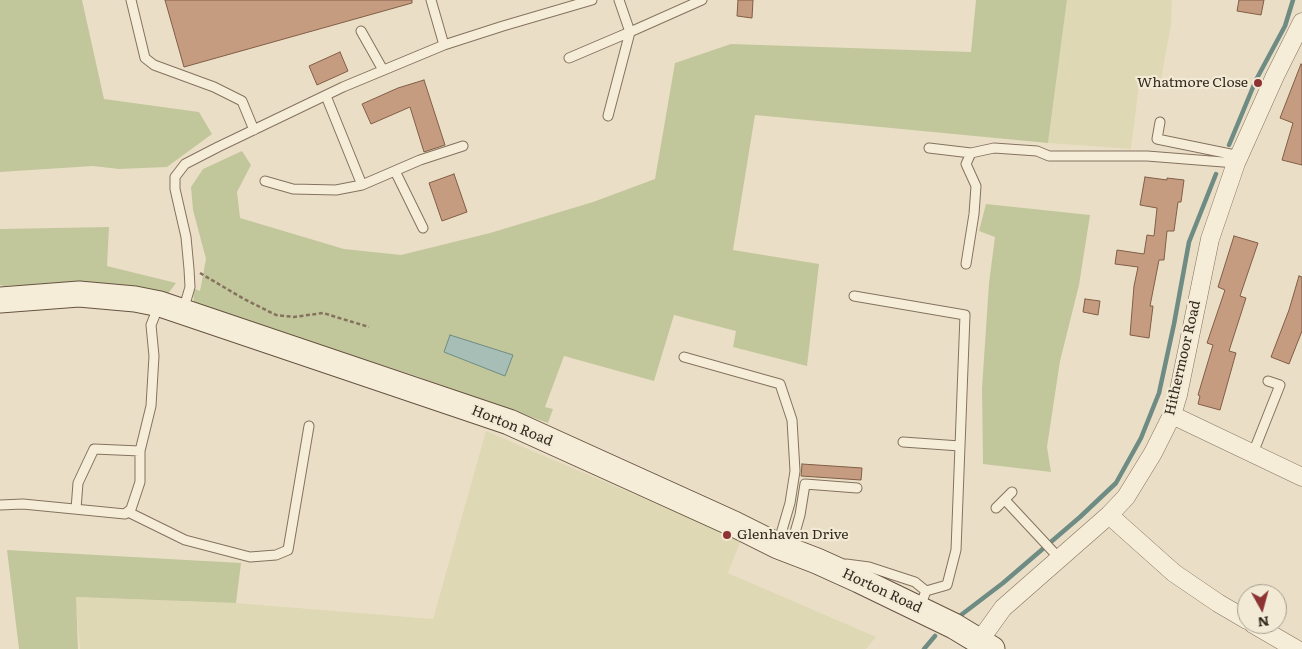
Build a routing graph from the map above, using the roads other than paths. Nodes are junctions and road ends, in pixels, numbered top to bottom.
1 (131, 0) edge
2 (432, 0) edge
3 (592, 0) edge
4 (619, 0) edge
5 (702, 0) edge
6 (1302, 22) edge
7 (361, 31) dead end
8 (630, 32) junction
9 (444, 45) junction
10 (569, 58) dead end
11 (382, 70) junction
12 (326, 96) junction
13 (608, 116) dead end
14 (1160, 122) dead end
15 (254, 130) junction
16 (463, 146) dead end
17 (929, 148) dead end
18 (971, 153) junction
19 (1238, 159) junction
20 (395, 171) junction
21 (265, 181) dead end
22 (362, 185) junction
23 (423, 228) dead end
24 (966, 264) dead end
25 (854, 296) dead end
26 (1, 301) edge
27 (171, 308) junction
28 (684, 356) dead end
29 (1268, 381) dead end
30 (1172, 415) junction
31 (309, 426) dead end
32 (902, 442) dead end
33 (960, 446) junction
34 (140, 451) junction
35 (1253, 453) junction
36 (1302, 477) edge
37 (857, 488) dead end
38 (1012, 492) dead end
39 (1004, 500) junction
40 (0, 505) edge
41 (76, 508) junction
42 (996, 508) dead end
43 (128, 512) junction
44 (1109, 515) junction
45 (784, 549) junction
46 (1057, 555) junction
47 (923, 600) junction
48 (1237, 614) edge
49 (1271, 634) edge
50 (985, 646) edge
51 (1296, 649) edge

1 - 15 lane
2 - 9 lane
3 - 9 lane
4 - 8 lane
5 - 8 lane
6 - 19 street, Hithermoor Road
7 - 11 lane
8 - 10 lane
8 - 13 lane
9 - 11 lane
11 - 12 lane
12 - 15 lane
12 - 22 lane
14 - 19 lane
15 - 27 lane
16 - 20 lane
17 - 18 lane
18 - 19 lane
18 - 24 lane
19 - 30 street, Hithermoor Road
20 - 22 lane
20 - 23 lane
21 - 22 lane
25 - 33 lane
26 - 27 street, Horton Road
27 - 34 lane
27 - 45 street, Horton Road
28 - 45 lane
29 - 35 lane
30 - 35 street
30 - 44 street, Hithermoor Road
31 - 43 lane
32 - 33 lane
33 - 47 lane
34 - 41 lane
34 - 43 lane
35 - 36 street
37 - 45 lane
38 - 39 lane
39 - 42 lane
39 - 46 lane
40 - 41 lane
41 - 43 lane
44 - 46 street, Hithermoor Road
44 - 48 street
45 - 47 street, Horton Road
46 - 50 street, Hithermoor Road
47 - 50 street, Horton Road
49 - 51 street

